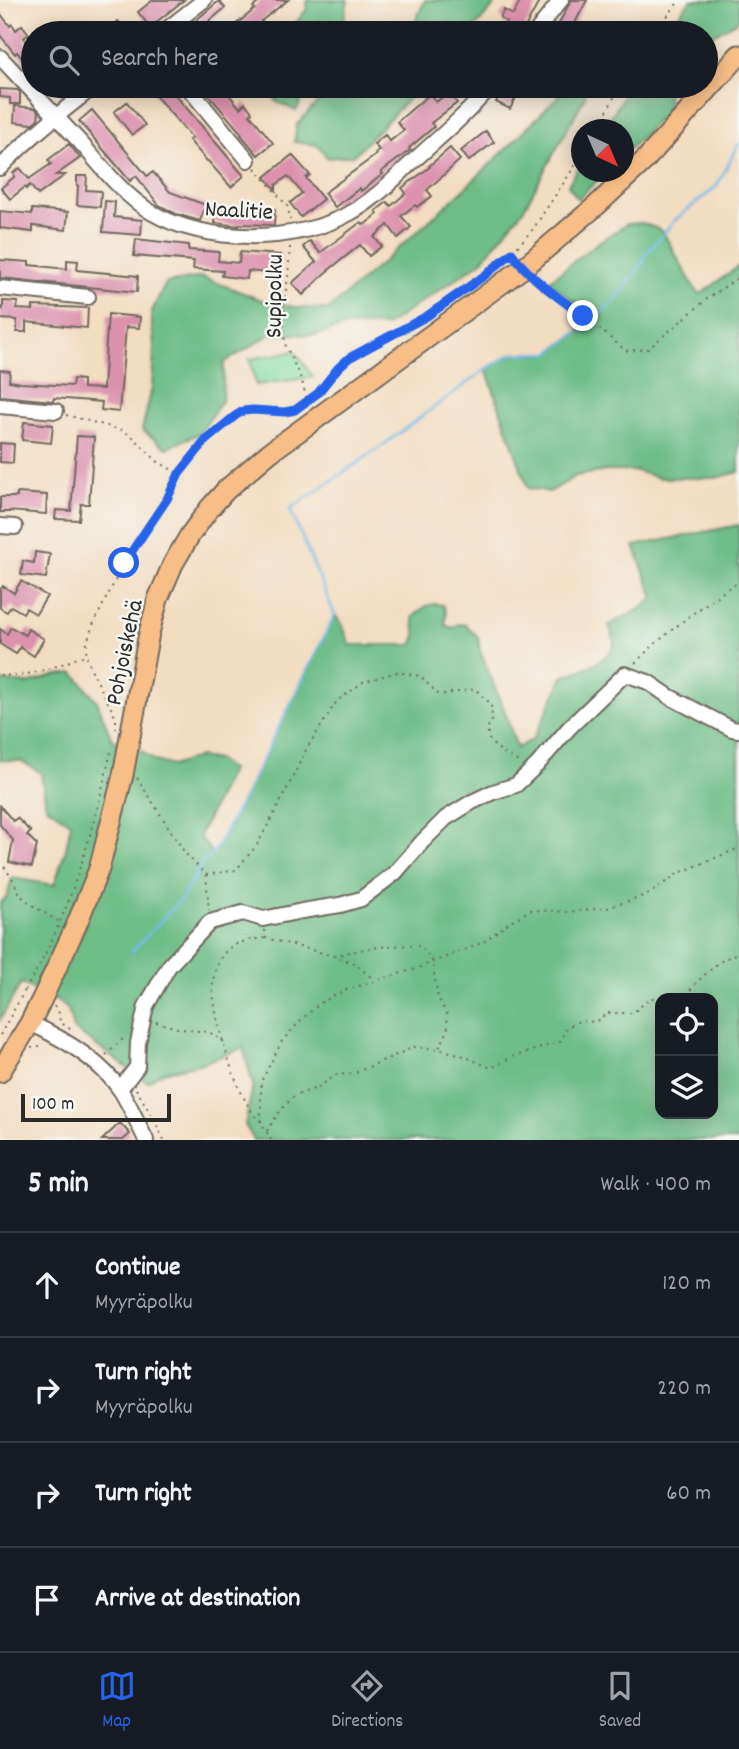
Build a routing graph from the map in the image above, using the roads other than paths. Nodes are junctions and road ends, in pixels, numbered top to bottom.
1 (204, 0) edge
2 (561, 0) edge
3 (177, 21) edge
4 (544, 21) edge
5 (739, 55) edge
6 (0, 57) edge
7 (718, 78) edge
8 (21, 79) edge
9 (39, 98) edge
10 (79, 98) edge
11 (197, 98) edge
12 (480, 98) edge
13 (701, 98) edge
14 (56, 116) junction
15 (247, 160) road end
16 (0, 168) edge
17 (0, 288) edge
18 (88, 297) dead end
19 (0, 406) edge
20 (56, 411) road end
21 (739, 730) edge
22 (30, 1023) junction
23 (0, 1072) edge
24 (120, 1089) junction
25 (140, 1137) edge

1 - 3 street
2 - 4 street
5 - 7 main road, Pohjoiskehä
6 - 8 street, Naalitie
9 - 14 street, Naalitie
10 - 14 street
11 - 15 street
12 - 14 street, Naalitie
13 - 22 main road, Pohjoiskehä
14 - 16 street
17 - 18 street
19 - 20 street
21 - 24 street
22 - 23 main road, Pohjoiskehä
22 - 24 street
24 - 25 street

